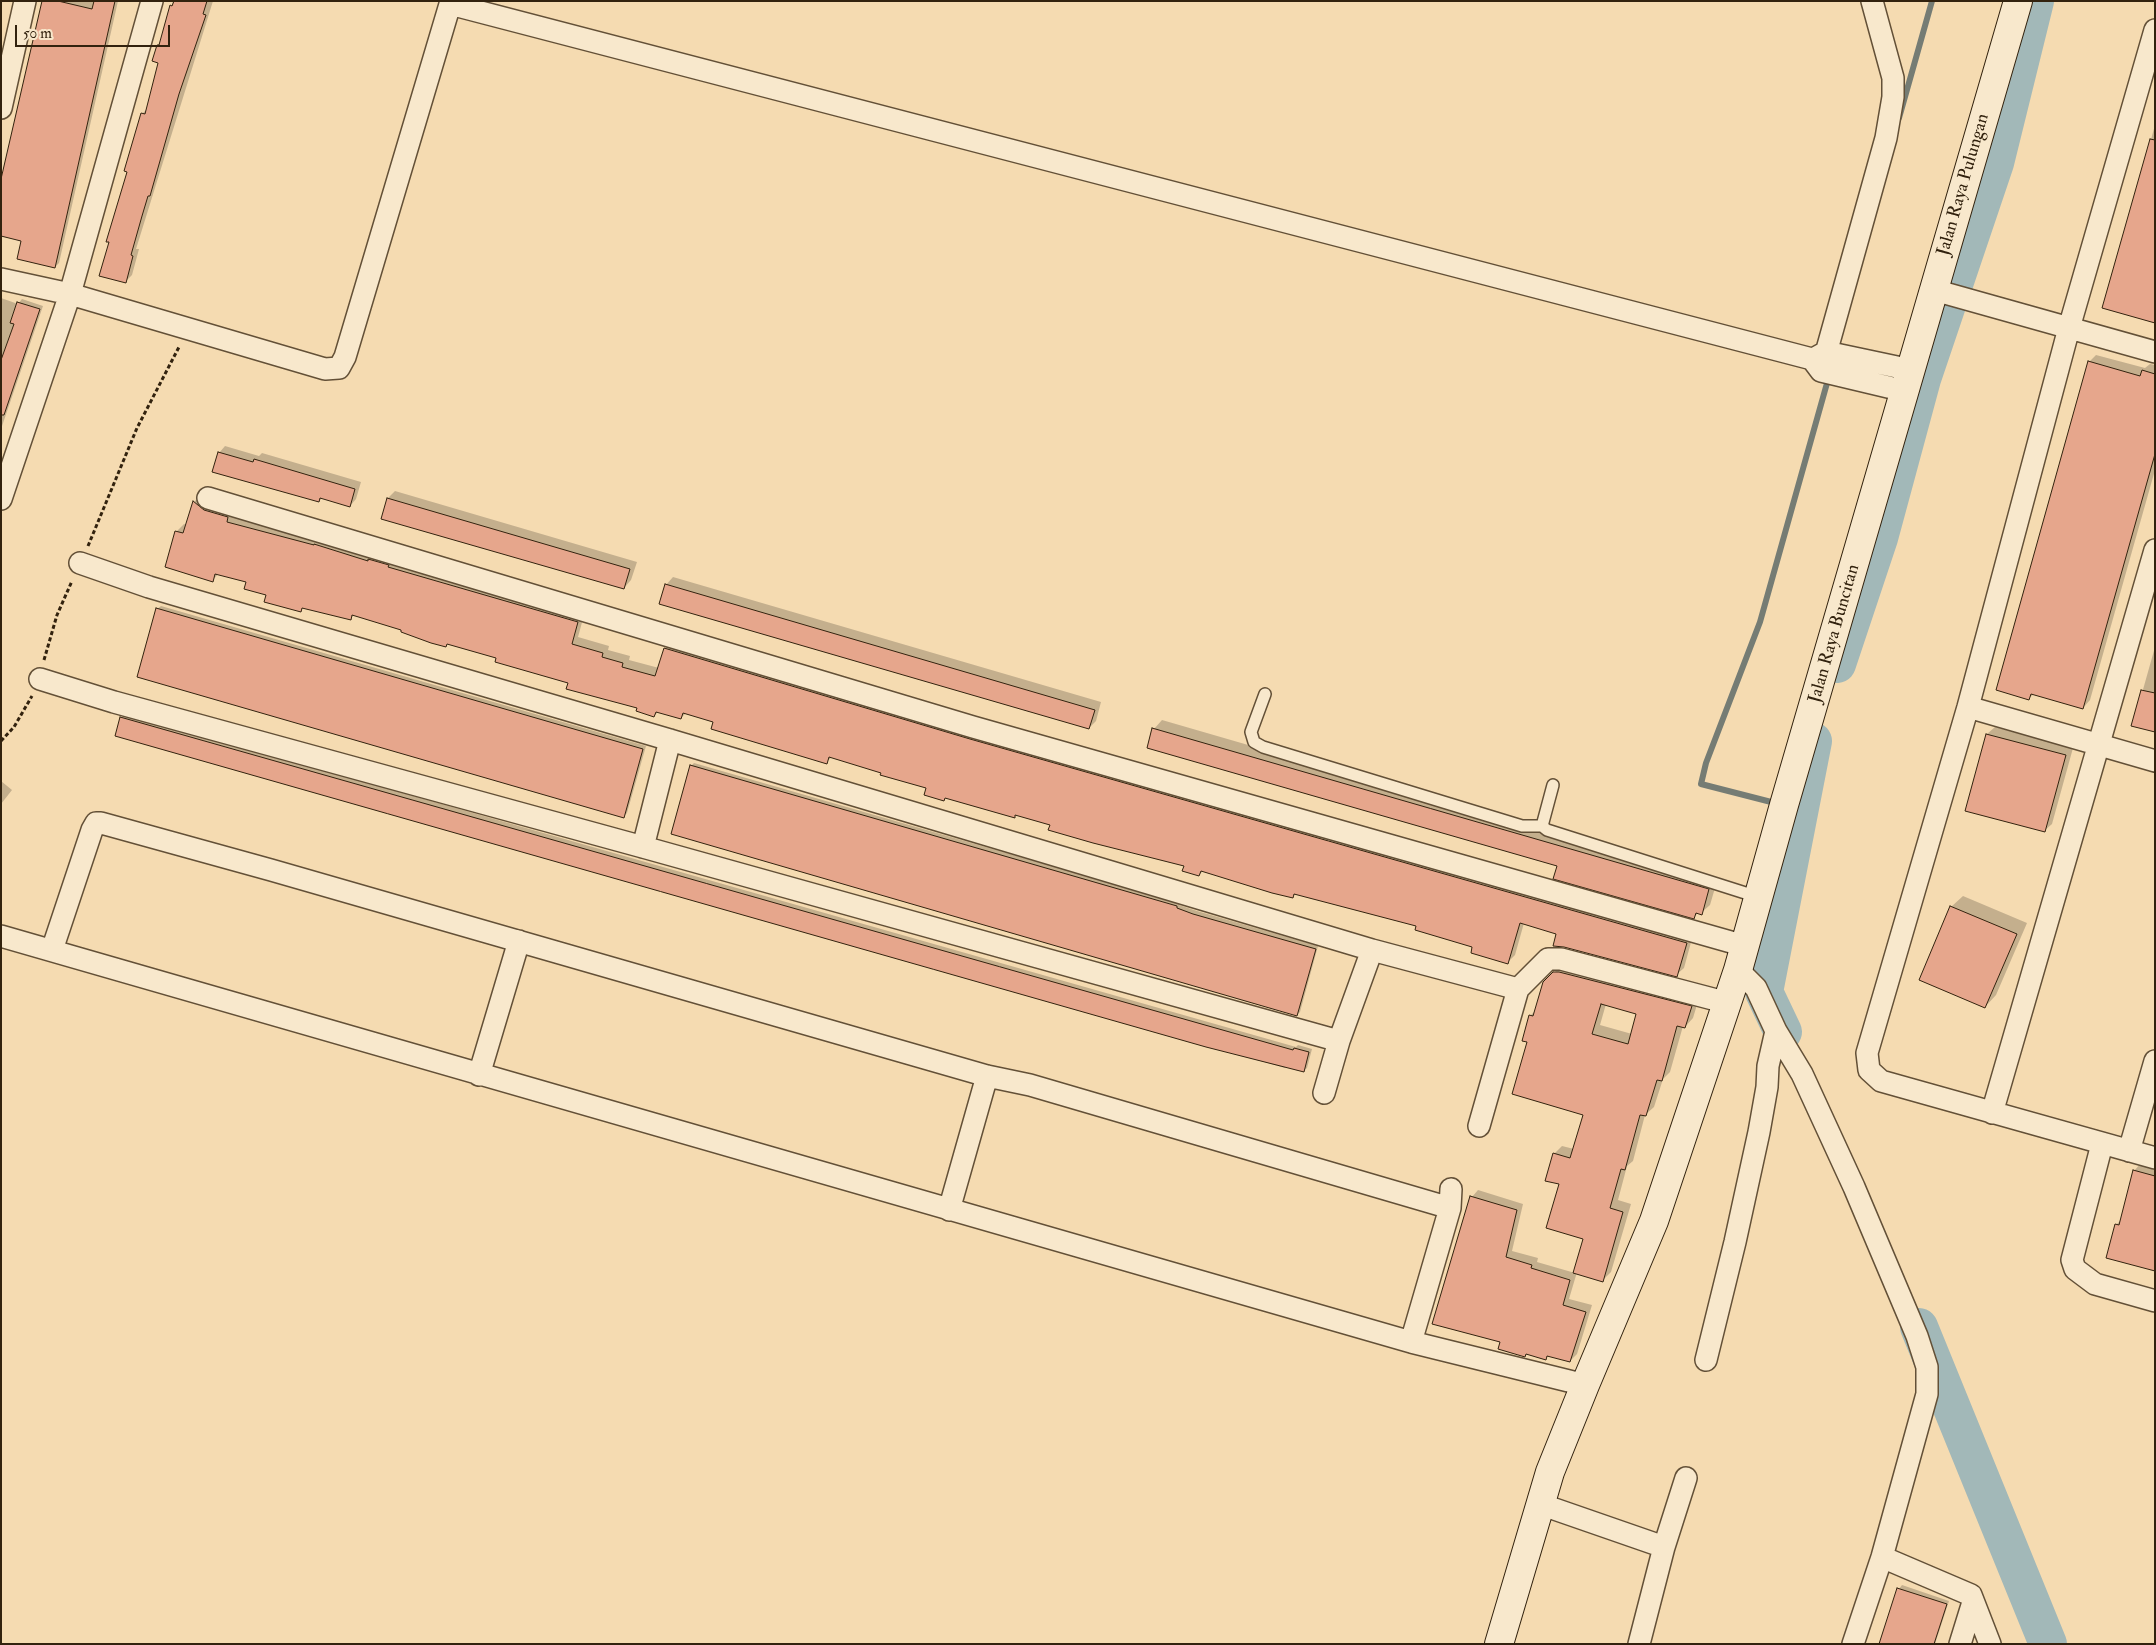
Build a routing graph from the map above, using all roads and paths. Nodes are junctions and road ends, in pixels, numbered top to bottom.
1 (25, 1) edge
2 (152, 1) edge
3 (1872, 1) edge
4 (2018, 1) edge
5 (450, 3) edge
6 (2155, 30) edge
7 (1, 108) edge
8 (1, 279) edge
9 (1942, 292) junction
10 (70, 294) junction
11 (2069, 328) junction
12 (188, 330) junction
13 (2155, 352) edge
14 (1829, 362) junction
15 (1908, 380) junction
16 (208, 498) dead end
17 (1, 499) edge
18 (2155, 550) edge
19 (80, 563) junction
20 (40, 679) junction
21 (1265, 694) dead end
22 (1968, 707) junction
23 (670, 740) junction
24 (1, 741) edge
25 (2099, 744) junction
26 (2155, 761) edge
27 (1553, 785) dead end
28 (1542, 826) junction
29 (642, 847) junction
30 (1760, 898) junction
31 (1, 936) edge
32 (519, 941) junction
33 (52, 950) junction
34 (1372, 950) junction
35 (1736, 950) junction
36 (1518, 989) junction
37 (1718, 1001) junction
38 (1776, 1031) junction
39 (1339, 1041) junction
40 (2155, 1061) edge
41 (479, 1074) junction
42 (987, 1076) junction
43 (1324, 1093) dead end
44 (1992, 1113) junction
45 (1479, 1126) dead end
46 (2102, 1144) junction
47 (2130, 1151) junction
48 (2155, 1158) edge
49 (949, 1210) junction
50 (2155, 1301) edge
51 (1411, 1342) junction
52 (1706, 1360) dead end
53 (1576, 1383) junction
54 (1686, 1478) dead end
55 (1540, 1504) junction
56 (1664, 1547) junction
57 (1882, 1557) junction
58 (1974, 1602) junction
59 (1499, 1644) edge
60 (1638, 1644) edge
61 (1853, 1644) edge
62 (1960, 1644) edge
63 (1990, 1644) edge

1 - 7 street
2 - 10 street
3 - 14 street
4 - 9 street, Jalan Raya Pulungan
5 - 12 street
5 - 14 street
6 - 11 street
8 - 10 street
9 - 11 street
9 - 15 street, Jalan Raya Pulungan
10 - 12 street
10 - 17 street
11 - 13 street
11 - 22 street
12 - 19 path
14 - 15 street
15 - 30 street, Jalan Raya Buncitan
16 - 35 street
18 - 25 street
19 - 20 path
19 - 23 street
20 - 24 path
20 - 29 street
21 - 28 lane
22 - 25 street
22 - 44 street
23 - 29 street
23 - 34 street
25 - 26 street
25 - 44 street
27 - 28 lane
28 - 30 lane
29 - 39 street
30 - 35 street, Jalan Raya Buncitan
31 - 33 street
32 - 33 street
32 - 41 street
32 - 42 street
33 - 41 street
34 - 36 street
34 - 39 street
35 - 37 street, Jalan Raya Buncitan
35 - 38 street
36 - 37 street
36 - 45 street
37 - 53 street, Jalan Raya Buncitan
38 - 52 street
38 - 57 street
39 - 43 street
40 - 47 street
41 - 49 street
42 - 49 street
42 - 51 street
44 - 46 street
46 - 47 street
46 - 50 street
47 - 48 street
49 - 51 street
51 - 53 street
53 - 55 street, Jalan Raya Buncitan
54 - 56 street
55 - 56 street
55 - 59 street, Jalan Raya Buncitan
56 - 60 street
57 - 58 street
57 - 61 street
58 - 62 street
58 - 63 street

